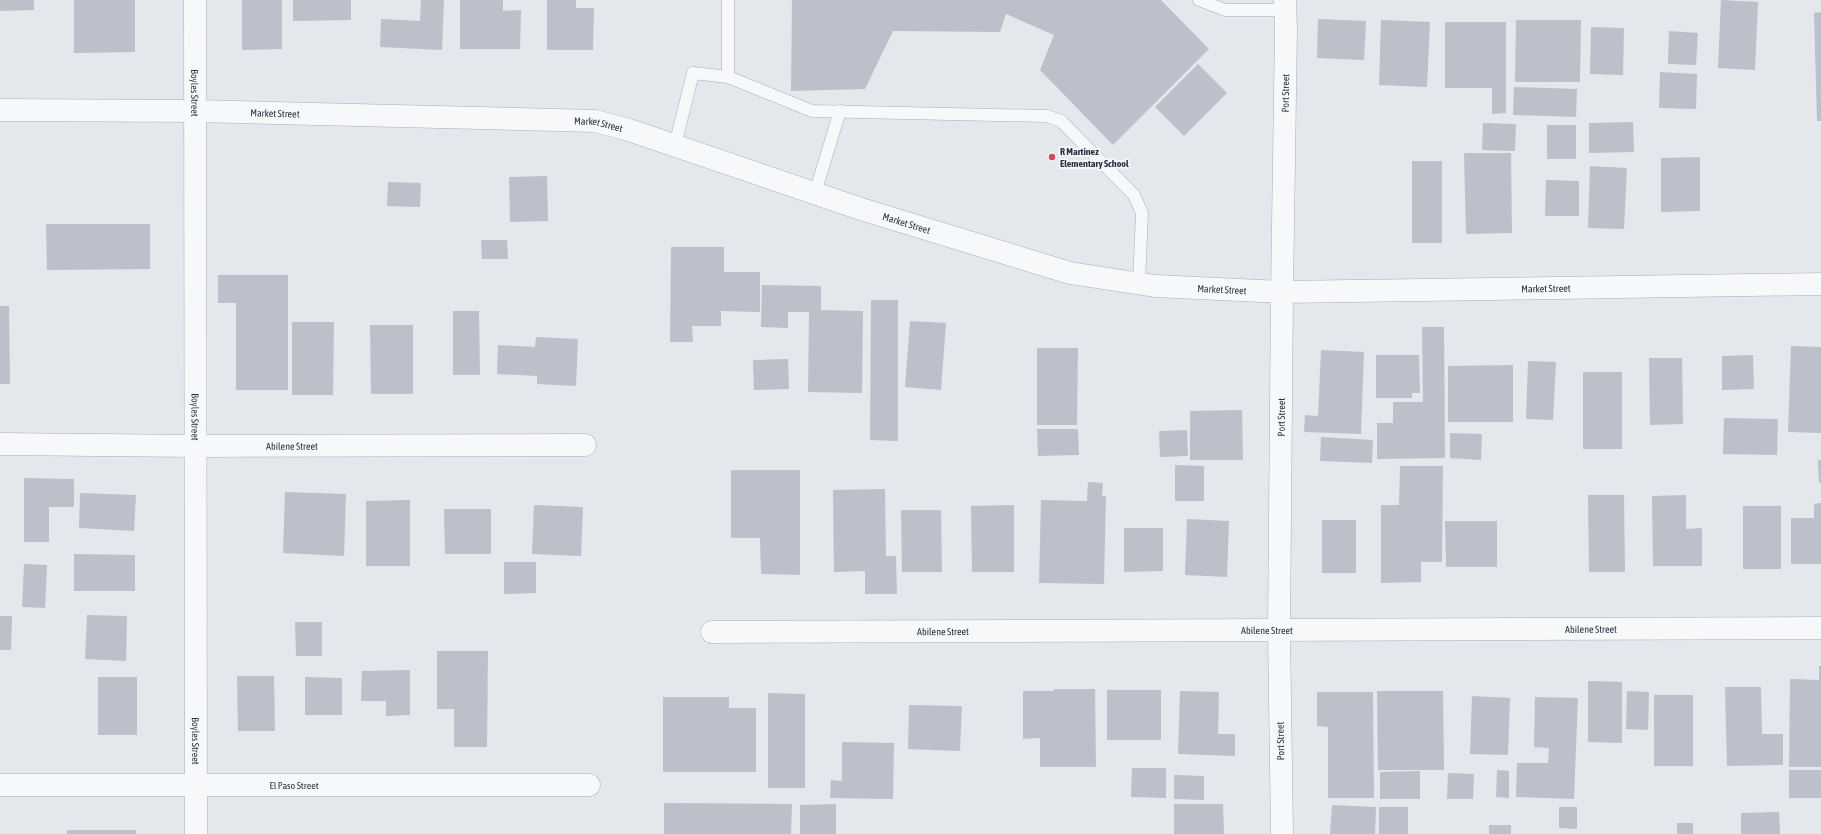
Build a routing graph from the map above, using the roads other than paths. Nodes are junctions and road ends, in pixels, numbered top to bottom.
1 (195, 0) edge
2 (728, 0) edge
3 (1199, 0) edge
4 (1285, 5) edge
5 (728, 77) junction
6 (0, 110) edge
7 (196, 111) junction
8 (840, 111) junction
9 (675, 146) junction
10 (814, 192) junction
11 (1139, 284) junction
12 (1821, 284) edge
13 (1282, 292) junction
14 (0, 444) edge
15 (585, 445) dead end
16 (196, 446) junction
17 (1821, 628) edge
18 (1279, 630) junction
19 (712, 632) dead end
20 (589, 784) dead end
21 (0, 785) edge
22 (196, 785) junction
23 (196, 834) edge
24 (1282, 834) edge

1 - 7 street, Boyles Street
2 - 5 lane
3 - 4 lane
4 - 13 street, Port Street
5 - 8 lane
5 - 9 lane
6 - 7 street, Market Street
7 - 9 street, Market Street
7 - 16 street, Boyles Street
8 - 10 lane
8 - 11 lane
9 - 10 street, Market Street
10 - 11 street, Market Street
11 - 13 street, Market Street
12 - 13 street, Market Street
13 - 18 street, Port Street
14 - 16 street, Abilene Street
15 - 16 street, Abilene Street
16 - 22 street, Boyles Street
17 - 18 street, Abilene Street
18 - 19 street, Abilene Street
18 - 24 street, Port Street
20 - 22 street, El Paso Street
21 - 22 street, El Paso Street
22 - 23 street, Boyles Street

